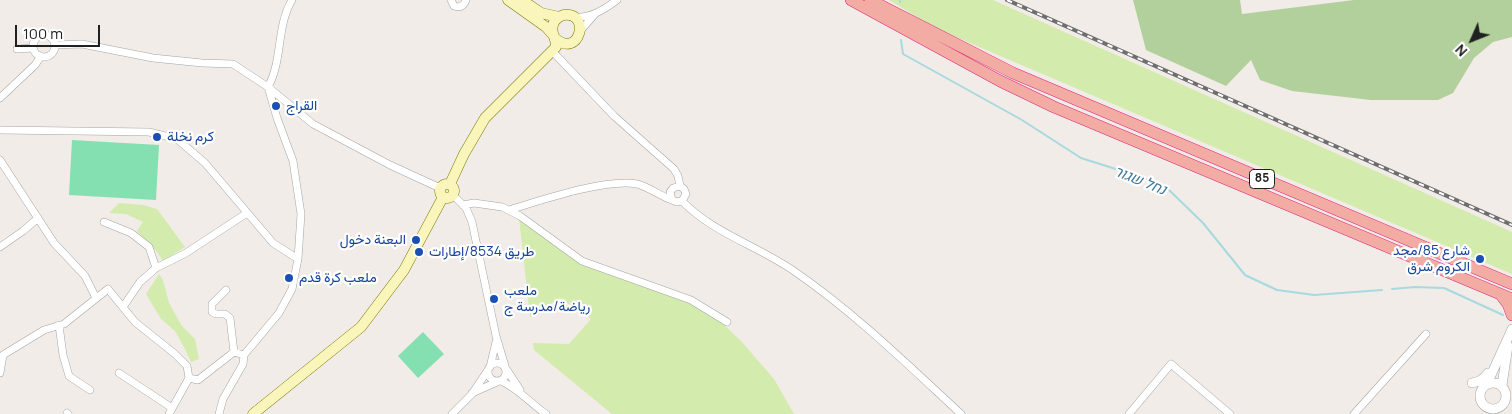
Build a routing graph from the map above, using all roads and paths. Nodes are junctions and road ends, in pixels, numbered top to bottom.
1 (292, 0) edge
2 (451, 0) edge
3 (466, 0) edge
4 (508, 0) edge
5 (522, 0) edge
6 (617, 0) edge
7 (851, 0) edge
8 (870, 0) edge
9 (595, 14) junction
10 (559, 17) junction
11 (573, 17) junction
12 (580, 31) junction
13 (554, 37) junction
14 (569, 43) junction
15 (55, 45) junction
16 (33, 48) junction
17 (17, 49) dead end
18 (554, 54) junction
19 (41, 56) junction
20 (268, 87) junction
21 (0, 98) edge
22 (0, 130) edge
23 (0, 160) edge
24 (680, 186) junction
25 (446, 191) junction
26 (672, 200) junction
27 (682, 201) junction
28 (463, 205) junction
29 (508, 210) junction
30 (247, 213) junction
31 (38, 218) junction
32 (104, 222) dead end
33 (0, 247) edge
34 (298, 259) junction
35 (156, 268) junction
36 (1512, 284) edge
37 (226, 290) dead end
38 (1500, 294) junction
39 (96, 298) junction
40 (1512, 299) edge
41 (123, 308) junction
42 (1512, 315) edge
43 (728, 322) dead end
44 (59, 325) junction
45 (1511, 332) edge
46 (1426, 334) dead end
47 (496, 336) junction
48 (234, 352) junction
49 (244, 355) junction
50 (1500, 356) junction
51 (489, 368) junction
52 (506, 368) junction
53 (0, 373) edge
54 (119, 373) dead end
55 (189, 378) junction
56 (499, 381) junction
57 (1472, 383) dead end
58 (1487, 384) junction
59 (1502, 385) junction
60 (90, 390) dead end
61 (472, 394) junction
62 (1504, 403) junction
63 (531, 404) junction
64 (171, 411) edge
65 (1492, 411) edge
66 (219, 414) edge
67 (253, 414) edge
68 (452, 414) edge
69 (546, 414) edge
70 (961, 414) edge
71 (1129, 414) edge
72 (1230, 414) edge
73 (1354, 414) edge
74 (1508, 414) edge

1 - 20 street
2 - 3 street
4 - 13 main road
5 - 10 main road
6 - 9 street
7 - 38 highway, 85
8 - 36 highway, 85
9 - 11 street
9 - 12 street
10 - 11 main road
10 - 13 main road
11 - 12 main road
12 - 14 main road
13 - 14 main road
13 - 18 main road
14 - 18 main road
15 - 16 street
15 - 19 street
15 - 20 street
16 - 17 street
16 - 19 street
18 - 24 street
18 - 25 main road
19 - 21 street
20 - 25 street
20 - 34 street
22 - 30 street
23 - 31 street
24 - 26 street
24 - 27 street
25 - 28 street
25 - 67 main road
26 - 27 street
26 - 29 street
27 - 70 street
28 - 29 street
28 - 47 street
29 - 43 street
30 - 34 street
30 - 35 street
31 - 33 street
31 - 39 street
32 - 35 street
34 - 49 street
35 - 41 street
37 - 48 street
38 - 40 highway, 85
38 - 42 highway
39 - 41 street
39 - 44 street
41 - 55 street
44 - 53 street
44 - 60 street
45 - 50 street
45 - 59 street
46 - 73 street
47 - 51 street
47 - 52 street
48 - 49 street
48 - 55 street
49 - 66 street
50 - 57 street
50 - 58 street
51 - 52 street
51 - 56 street
51 - 61 street
52 - 56 street
52 - 63 street
54 - 64 street
55 - 64 street
56 - 61 street
56 - 63 street
58 - 59 street
58 - 65 street
59 - 62 street
61 - 68 street
62 - 65 street
62 - 74 street
63 - 69 street
71 - 72 street

